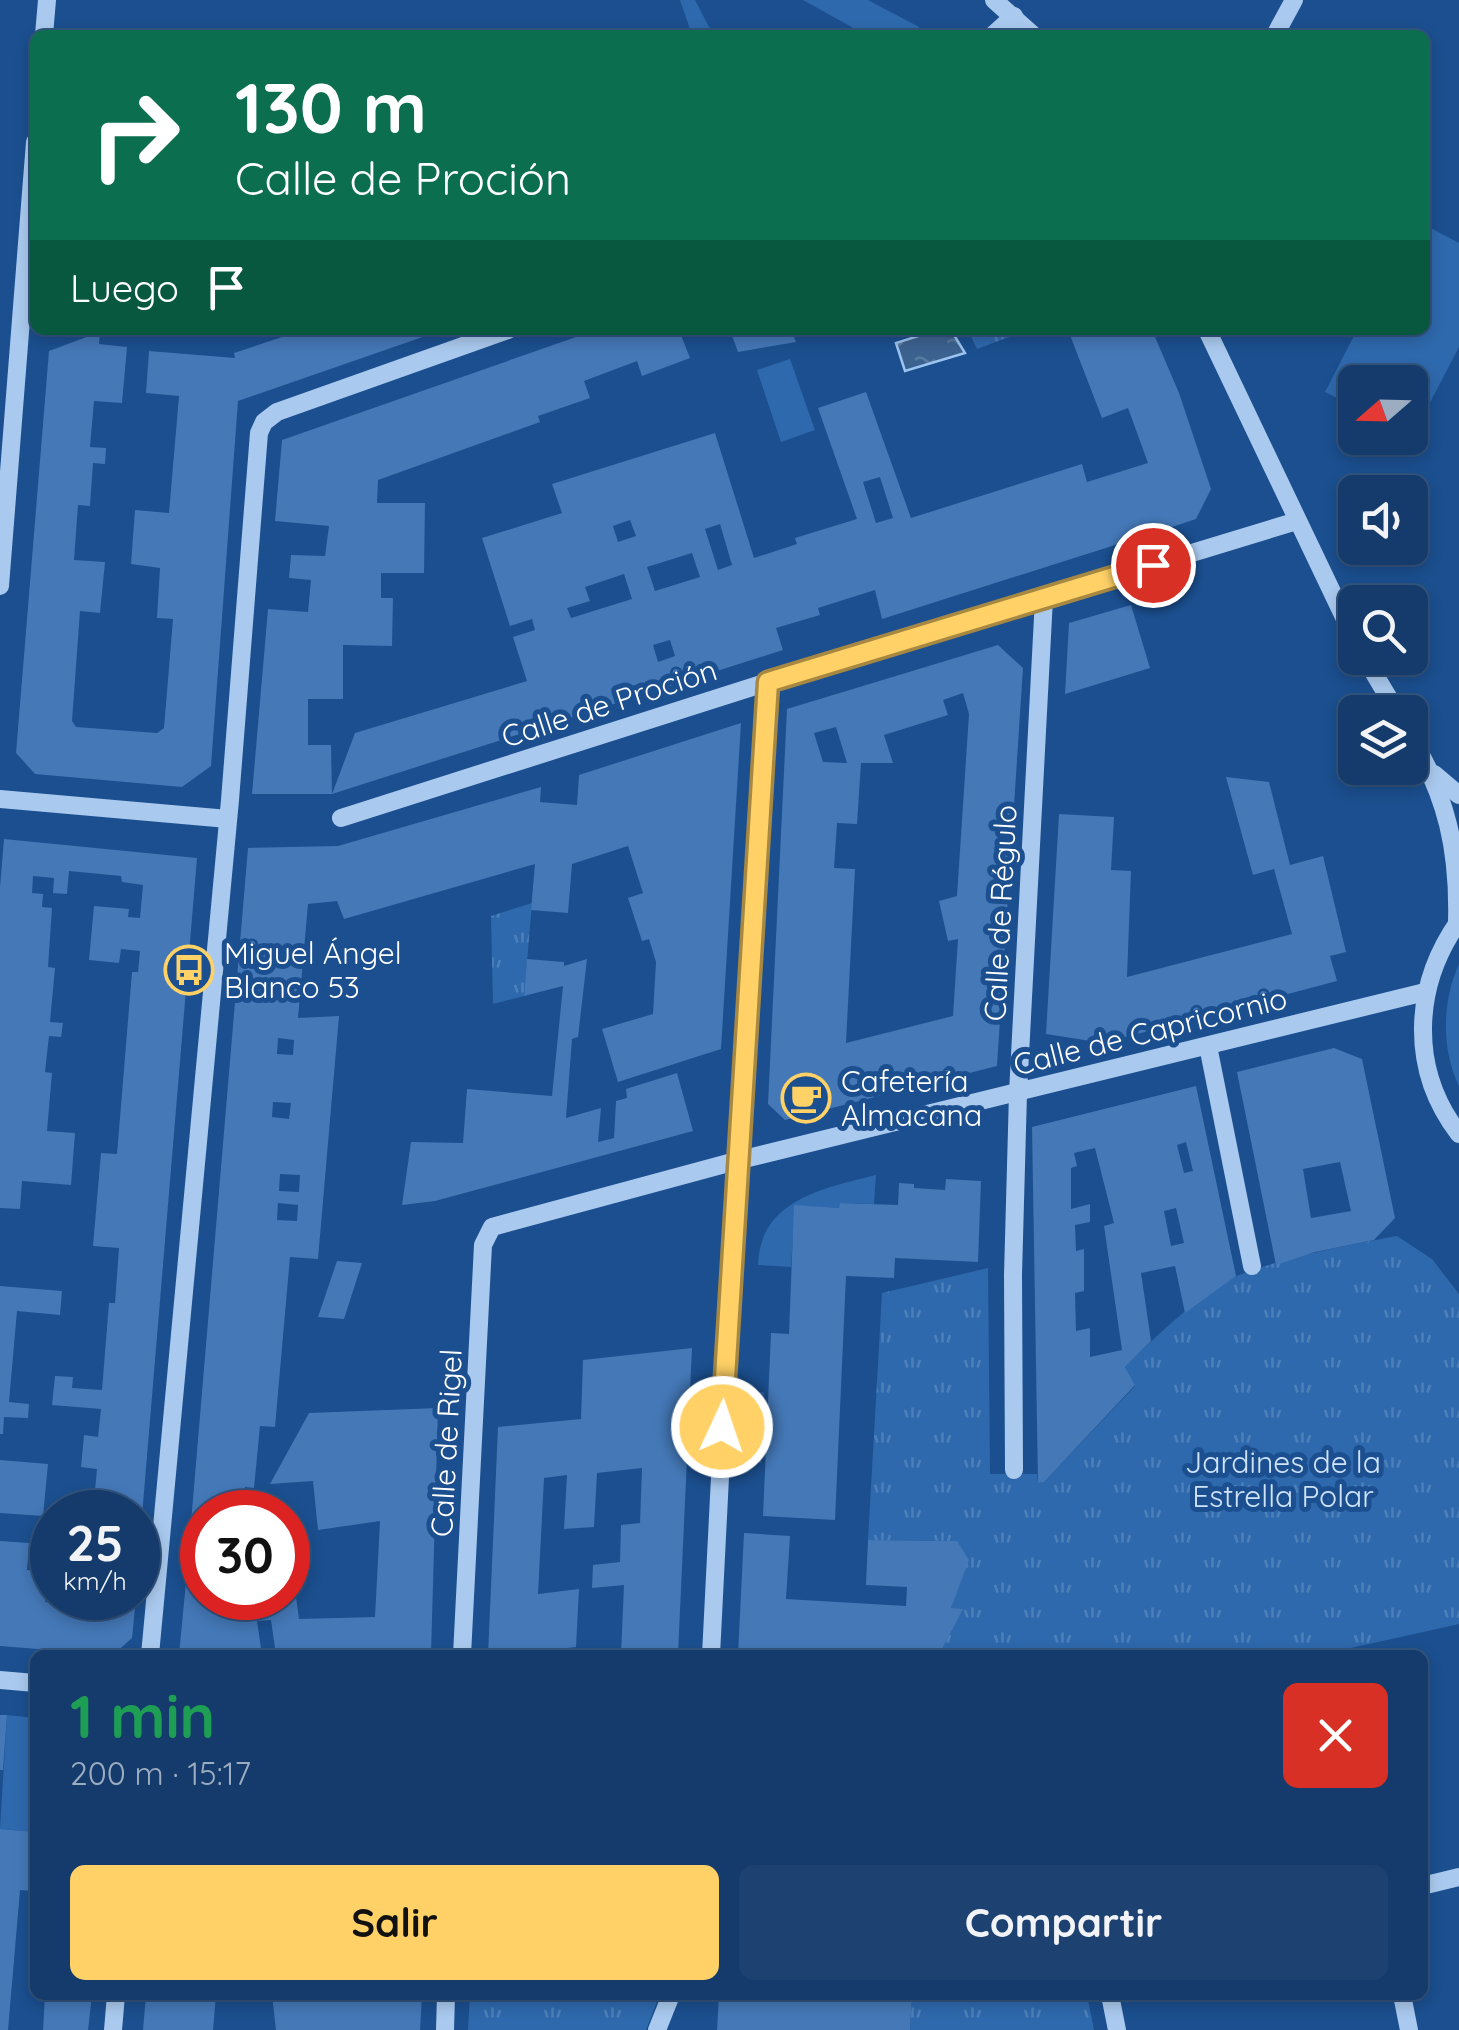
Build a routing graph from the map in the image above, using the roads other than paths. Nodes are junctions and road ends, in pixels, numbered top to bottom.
1 (47, 0) edge
2 (994, 0) edge
3 (1294, 0) edge
4 (1014, 16) junction
5 (44, 30) edge
6 (999, 30) edge
7 (1028, 30) edge
8 (1278, 30) edge
9 (30, 180) edge
10 (494, 335) edge
11 (1209, 335) edge
12 (9, 342) edge
13 (1297, 521) junction
14 (0, 586) edge
15 (1044, 598) junction
16 (1338, 605) edge
17 (768, 682) junction
18 (1428, 766) edge
19 (1433, 774) junction
20 (1459, 795) edge
21 (0, 799) edge
22 (340, 818) dead end
23 (228, 819) junction
24 (1458, 922) edge
25 (1425, 992) junction
26 (1208, 1046) junction
27 (1018, 1092) junction
28 (1459, 1134) edge
29 (736, 1161) junction
30 (486, 1235) joint
31 (1252, 1266) dead end
32 (1014, 1470) dead end
33 (150, 1650) edge
34 (462, 1650) edge
35 (710, 1650) edge
36 (0, 1680) edge
37 (30, 1683) edge
38 (1459, 1877) edge
39 (1428, 1885) edge
40 (115, 2000) edge
41 (446, 2000) edge
42 (669, 2000) edge
43 (1111, 2000) edge
44 (1403, 2000) edge
45 (112, 2030) edge
46 (445, 2030) edge
47 (657, 2030) edge
48 (1117, 2030) edge
49 (1409, 2030) edge

1 - 5 street
2 - 4 street
3 - 8 street
4 - 6 street
4 - 7 street
9 - 12 street
10 - 23 street
11 - 13 street
12 - 14 street
13 - 15 street, Calle de Proción
13 - 16 street
15 - 17 street, Calle de Proción
15 - 27 street, Calle de Régulo
17 - 22 street, Calle de Proción
17 - 29 street
18 - 19 street
19 - 20 street
19 - 24 street
21 - 23 street
23 - 33 street
24 - 25 street
25 - 26 street, Calle de Capricornio
25 - 28 street
26 - 27 street, Calle de Capricornio
26 - 31 street
27 - 29 street, Calle de Capricornio
27 - 32 street, Calle de Régulo
29 - 30 street, Calle de Capricornio
29 - 35 street
30 - 34 street, Calle de Rigel
36 - 37 street
38 - 39 street
40 - 45 street
41 - 46 street
42 - 47 street
43 - 48 street
44 - 49 street

